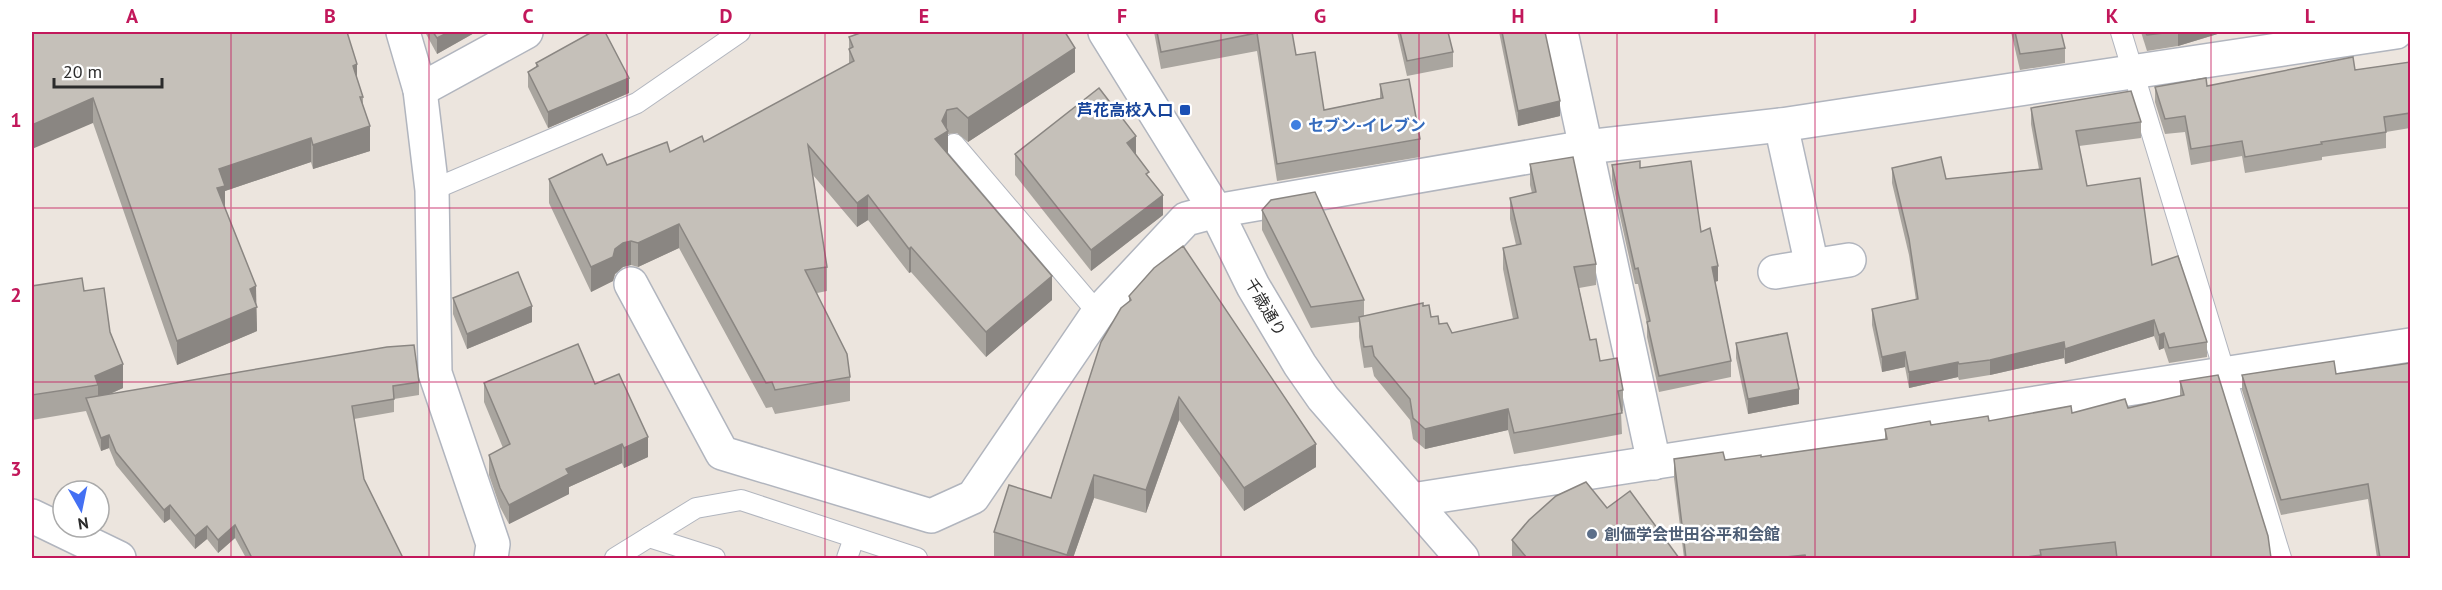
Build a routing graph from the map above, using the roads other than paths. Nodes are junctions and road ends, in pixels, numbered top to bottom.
1 (403, 32) edge
2 (526, 32) edge
3 (740, 32) edge
4 (1104, 32) edge
5 (1561, 32) edge
6 (2121, 32) edge
7 (2396, 32) edge
8 (2133, 72) junction
9 (420, 90) junction
10 (1781, 125) junction
11 (954, 144) dead end
12 (1586, 147) junction
13 (432, 190) junction
14 (1216, 211) junction
15 (1849, 260) dead end
16 (1812, 266) junction
17 (1775, 272) dead end
18 (631, 284) dead end
19 (1098, 313) junction
20 (2410, 345) edge
21 (2225, 374) junction
22 (1654, 463) junction
23 (1412, 500) junction
24 (32, 516) edge
25 (650, 537) junction
26 (854, 538) junction
27 (905, 557) edge
28 (119, 558) edge
29 (491, 558) edge
30 (615, 558) edge
31 (715, 558) edge
32 (846, 558) edge
33 (1462, 558) edge
34 (2281, 558) edge

1 - 9 street
2 - 9 street
3 - 13 lane
4 - 14 street, 千歳通り
5 - 12 street
6 - 8 lane
7 - 8 street
8 - 10 street
8 - 21 lane
9 - 13 street
10 - 12 street
10 - 16 street
11 - 19 lane
12 - 14 street
12 - 22 street
13 - 29 street
14 - 19 street
14 - 23 street, 千歳通り
15 - 16 street
16 - 17 street
18 - 19 street
20 - 21 street
21 - 22 street
21 - 34 lane
22 - 23 street
23 - 33 street, 千歳通り
24 - 28 street
25 - 26 lane
25 - 30 lane
25 - 31 lane
26 - 27 lane
26 - 32 lane

